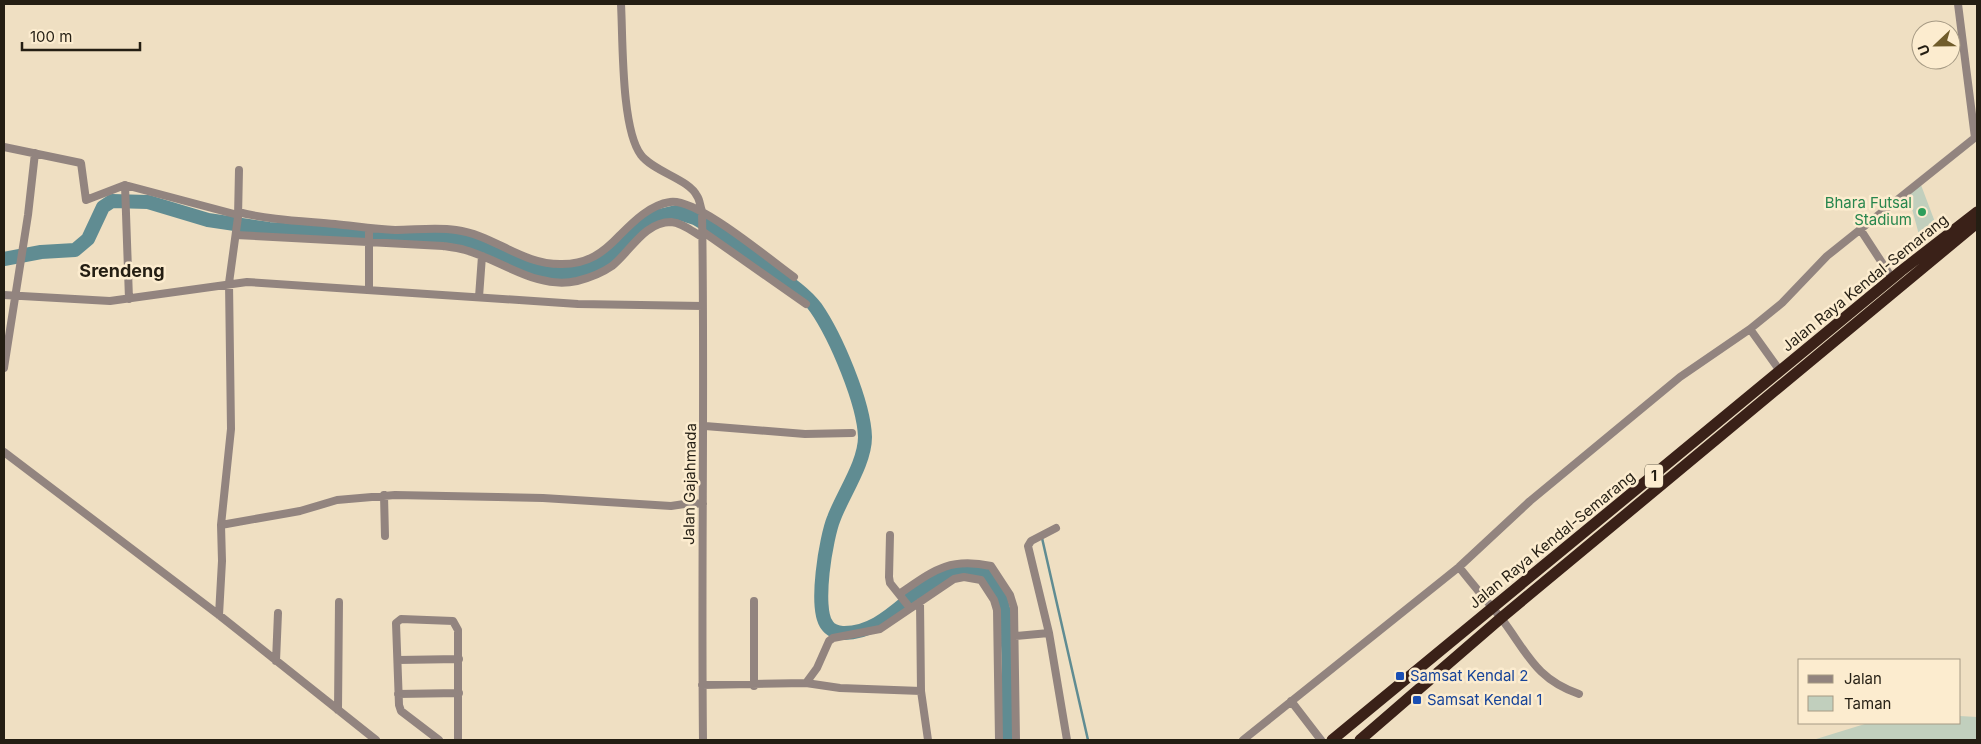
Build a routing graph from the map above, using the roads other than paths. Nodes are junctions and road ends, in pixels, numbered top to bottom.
1 (621, 4) edge
2 (1958, 4) edge
3 (1976, 137) edge
4 (4, 147) edge
5 (35, 153) junction
6 (239, 170) dead end
7 (126, 188) junction
8 (1977, 212) edge
9 (702, 213) junction
10 (238, 214) junction
11 (1977, 224) edge
12 (369, 229) junction
13 (1860, 230) junction
14 (236, 232) junction
15 (702, 232) junction
16 (369, 242) junction
17 (482, 256) junction
18 (794, 277) dead end
19 (1900, 277) junction
20 (229, 283) junction
21 (370, 290) junction
22 (4, 295) edge
23 (15, 296) junction
24 (479, 297) junction
25 (129, 299) junction
26 (806, 304) dead end
27 (696, 306) junction
28 (1750, 329) junction
29 (4, 368) edge
30 (1780, 371) junction
31 (705, 426) junction
32 (852, 433) dead end
33 (4, 452) edge
34 (1666, 473) junction
35 (384, 495) junction
36 (697, 503) junction
37 (220, 525) junction
38 (1056, 528) dead end
39 (890, 535) dead end
40 (385, 536) dead end
41 (1460, 567) junction
42 (990, 568) junction
43 (982, 579) junction
44 (900, 595) junction
45 (754, 601) dead end
46 (339, 602) dead end
47 (920, 602) junction
48 (910, 607) junction
49 (1492, 609) junction
50 (278, 613) dead end
51 (219, 615) junction
52 (1501, 618) junction
53 (1049, 633) junction
54 (1015, 636) junction
55 (459, 659) junction
56 (398, 660) junction
57 (276, 661) junction
58 (806, 683) junction
59 (702, 685) junction
60 (754, 686) junction
61 (922, 691) junction
62 (459, 693) junction
63 (398, 694) junction
64 (1579, 694) dead end
65 (1291, 701) junction
66 (338, 710) junction
67 (376, 740) edge
68 (439, 740) edge
69 (458, 740) edge
70 (703, 740) edge
71 (928, 740) edge
72 (999, 740) edge
73 (1016, 740) edge
74 (1067, 740) edge
75 (1243, 740) edge
76 (1321, 740) edge
77 (1332, 740) edge
78 (1360, 740) edge

1 - 9 street
2 - 3 street
3 - 13 street
4 - 5 street
5 - 7 street
5 - 23 street
6 - 10 street
7 - 10 street
7 - 25 street
8 - 19 highway, Jalan Raya Kendal-Semarang / 1
9 - 12 street
9 - 15 street, Jalan Gajahmada
9 - 18 street
10 - 12 street
10 - 14 street
11 - 19 highway, Jalan Raya Kendal-Semarang / 1
12 - 16 street
13 - 19 street
13 - 28 street
14 - 16 street
14 - 20 street
15 - 17 street
15 - 26 street
15 - 27 street, Jalan Gajahmada
16 - 17 street
16 - 21 street
17 - 24 street
19 - 30 highway, Jalan Raya Kendal-Semarang / 1
19 - 34 highway, Jalan Raya Kendal-Semarang / 1
20 - 21 street
20 - 25 street
20 - 37 street
21 - 24 street
22 - 23 street
23 - 25 street
23 - 29 street
24 - 27 street
27 - 31 street, Jalan Gajahmada
28 - 30 street
28 - 41 street
30 - 34 highway, Jalan Raya Kendal-Semarang / 1
31 - 32 street
31 - 36 street, Jalan Gajahmada
33 - 51 street
34 - 49 highway, Jalan Raya Kendal-Semarang / 1
34 - 52 highway, Jalan Raya Kendal-Semarang / 1
35 - 36 street
35 - 37 street
35 - 40 street
36 - 59 street, Jalan Gajahmada
37 - 51 street
38 - 53 street
39 - 44 street
41 - 49 street
41 - 65 street
42 - 43 street
42 - 44 street
42 - 54 street
43 - 47 street
43 - 72 street
44 - 48 street
45 - 60 street
46 - 66 street
47 - 48 street
47 - 61 street
48 - 58 street
49 - 52 street
49 - 77 highway, Jalan Raya Kendal-Semarang / 1
50 - 57 street
51 - 57 street
52 - 64 street
52 - 78 highway, Jalan Raya Kendal-Semarang / 1
53 - 54 street
53 - 74 street
54 - 73 street
55 - 56 street
55 - 56 street
55 - 62 street
56 - 63 street
57 - 66 street
58 - 60 street
58 - 61 street
59 - 60 street
59 - 70 street, Jalan Gajahmada
61 - 71 street
62 - 63 street
62 - 69 street
63 - 68 street
65 - 75 street
65 - 76 street
66 - 67 street

